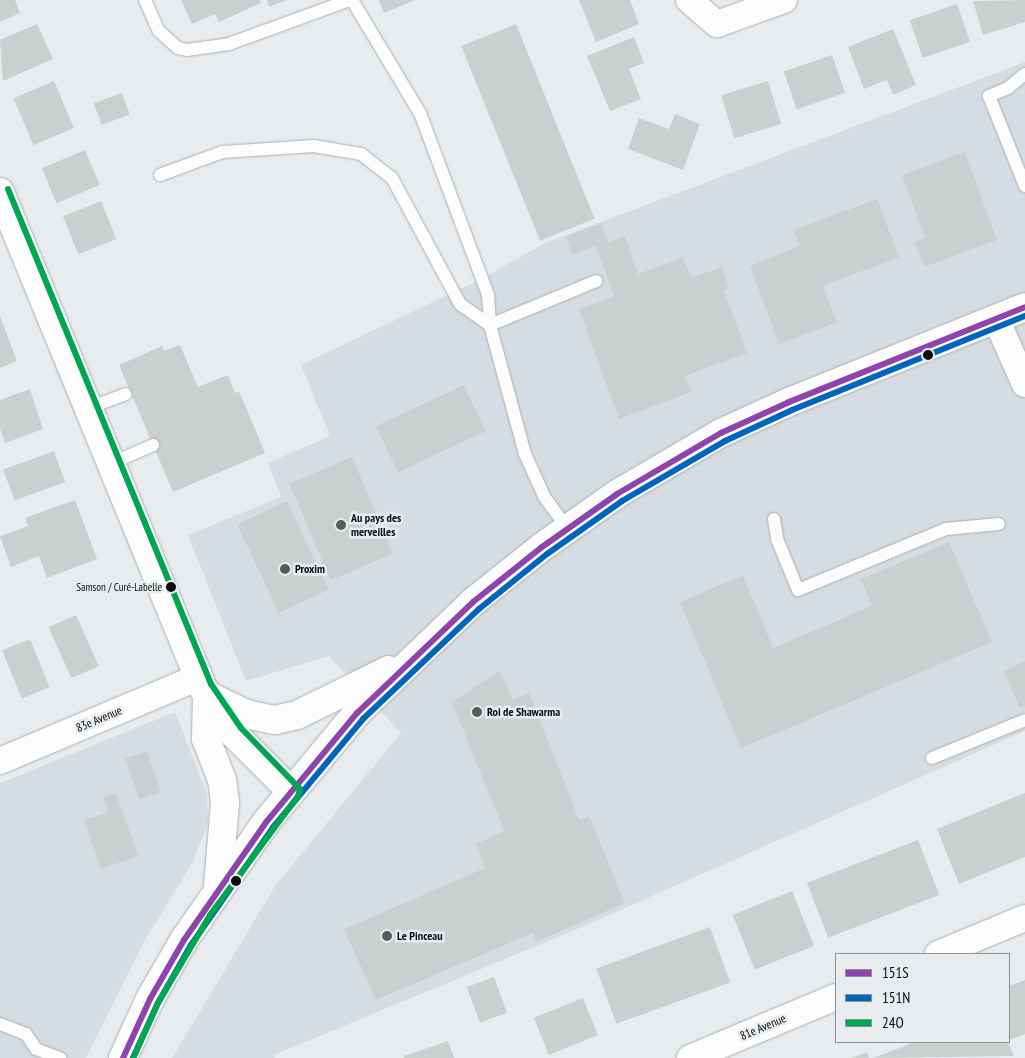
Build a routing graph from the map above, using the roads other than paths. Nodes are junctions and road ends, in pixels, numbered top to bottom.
1 (145, 0) edge
2 (350, 0) edge
3 (689, 0) edge
4 (784, 0) edge
5 (1025, 74) edge
6 (160, 175) dead end
7 (1025, 186) edge
8 (0, 192) edge
9 (596, 281) dead end
10 (1025, 307) edge
11 (996, 319) junction
12 (490, 325) junction
13 (1025, 384) edge
14 (125, 394) dead end
15 (90, 408) junction
16 (153, 445) dead end
17 (112, 463) junction
18 (774, 519) dead end
19 (999, 524) dead end
20 (567, 528) junction
21 (409, 661) junction
22 (203, 686) junction
23 (1025, 720) edge
24 (932, 758) dead end
25 (0, 760) edge
26 (291, 791) junction
27 (217, 889) junction
28 (1025, 918) edge
29 (940, 953) edge
30 (835, 997) edge
31 (0, 1024) edge
32 (34, 1053) edge
33 (60, 1058) edge
34 (123, 1058) edge
35 (690, 1058) edge

1 - 2 lane
2 - 12 lane
3 - 4 street
5 - 7 lane
6 - 12 lane
8 - 15 main road
9 - 12 lane
10 - 11 main road
11 - 13 street
11 - 20 main road
12 - 20 lane
14 - 15 lane
15 - 17 main road
16 - 17 lane
17 - 22 main road
18 - 19 lane
20 - 21 main road
21 - 22 main road
21 - 26 main road
22 - 25 street, 83e Avenue
22 - 26 main road
22 - 27 main road
23 - 24 lane
26 - 27 main road
27 - 34 main road
28 - 29 street
30 - 35 street, 81e Avenue
31 - 32 lane
32 - 33 lane

